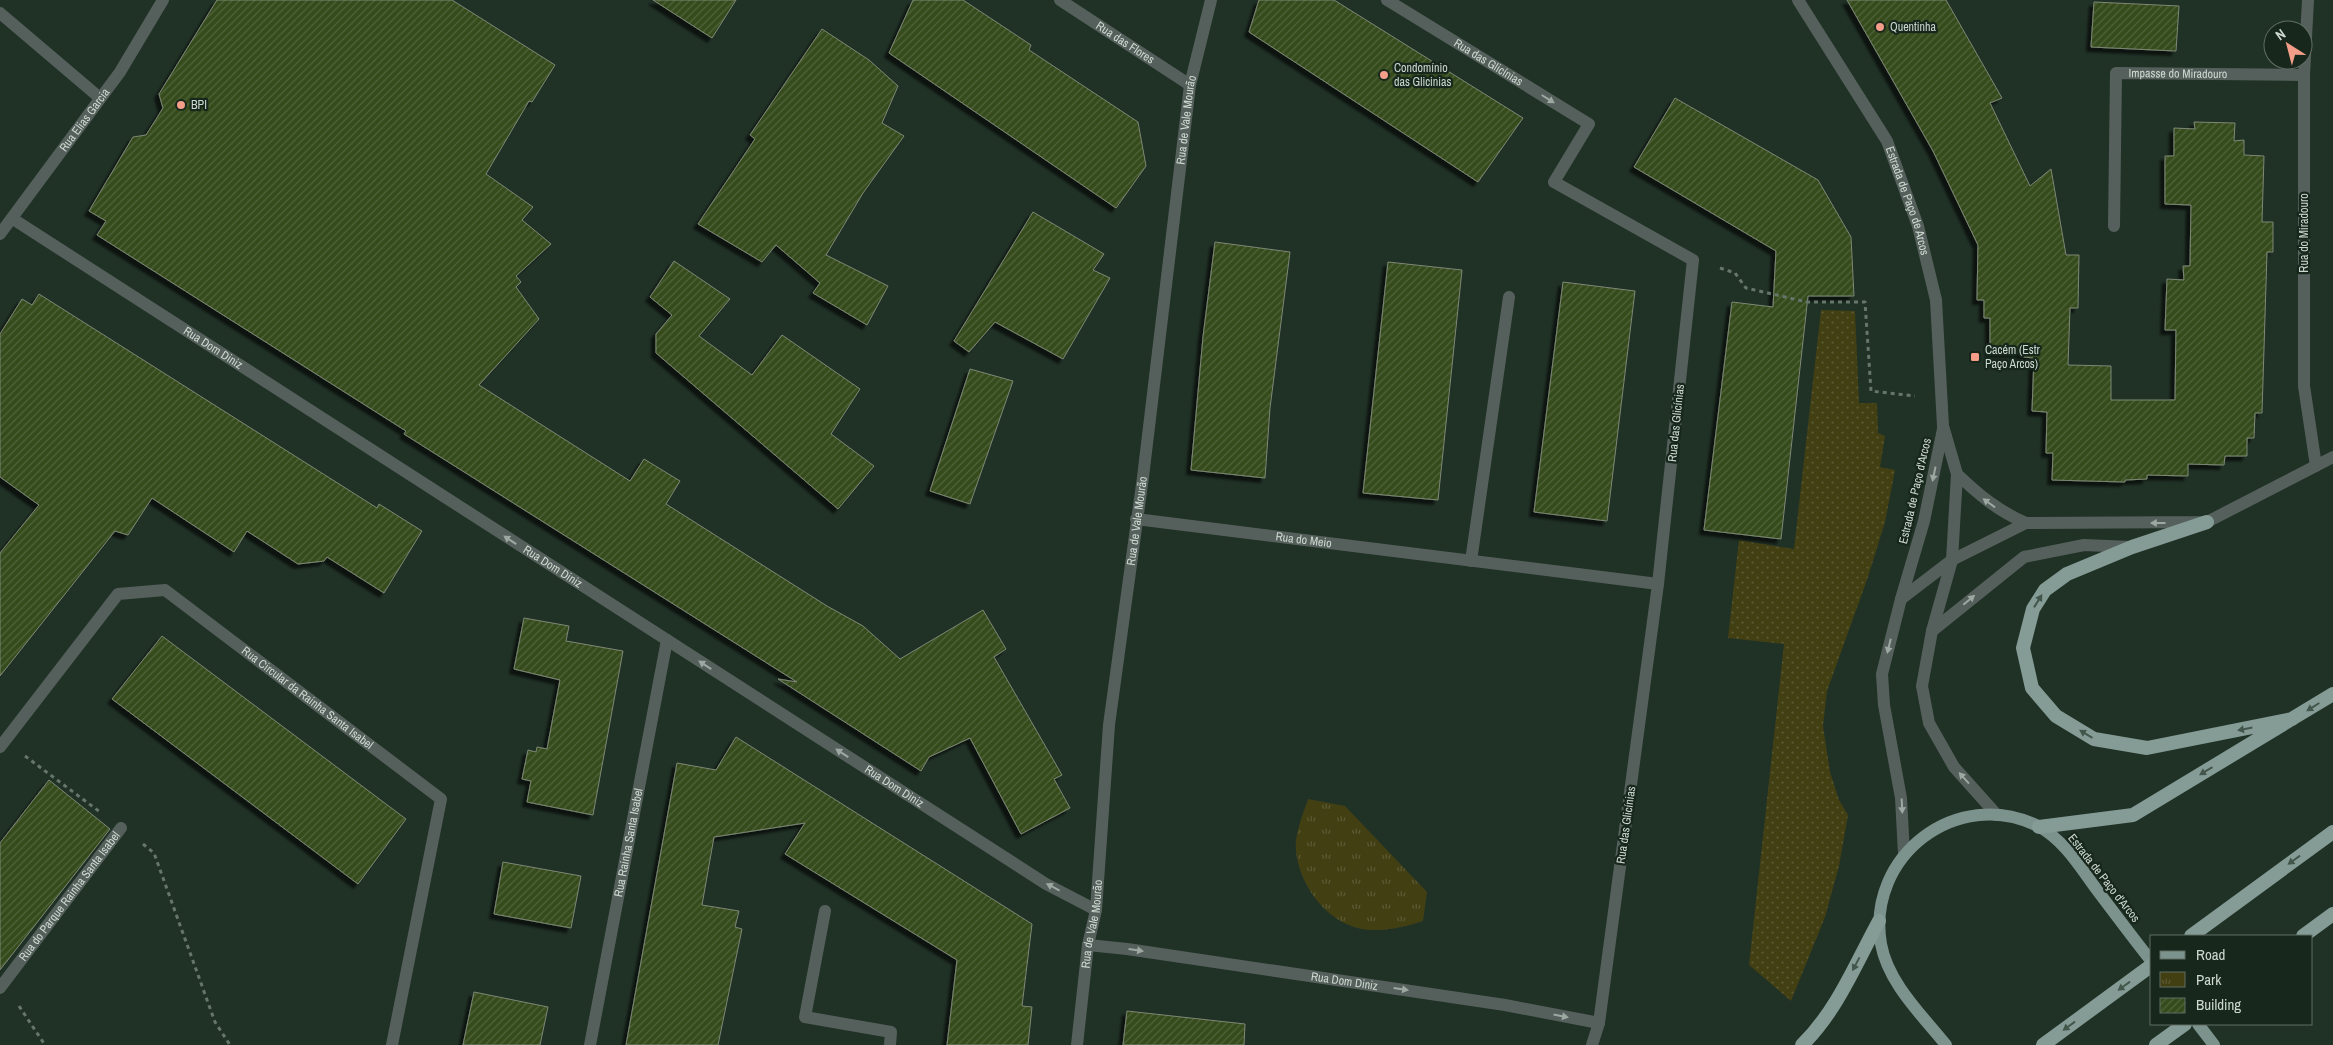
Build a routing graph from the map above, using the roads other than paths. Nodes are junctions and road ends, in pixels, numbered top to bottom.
1 (163, 0) edge
2 (1060, 0) edge
3 (1211, 0) edge
4 (1387, 0) edge
5 (1798, 0) edge
6 (2308, 0) edge
7 (0, 14) edge
8 (2304, 75) junction
9 (1190, 85) junction
10 (100, 98) junction
11 (13, 219) junction
12 (2114, 226) dead end
13 (0, 234) edge
14 (1508, 297) dead end
15 (1944, 426) junction
16 (2333, 457) edge
17 (2316, 466) junction
18 (1957, 474) junction
19 (1136, 519) junction
20 (2207, 522) junction
21 (2026, 523) junction
22 (2132, 547) junction
23 (1952, 560) junction
24 (1470, 561) junction
25 (1658, 584) junction
26 (1901, 599) junction
27 (1932, 632) junction
28 (667, 640) junction
29 (2333, 694) edge
30 (2292, 719) junction
31 (2, 744) edge
32 (1997, 815) junction
33 (2039, 827) junction
34 (121, 828) road end
35 (2333, 832) edge
36 (1904, 854) junction
37 (1096, 910) junction
38 (825, 911) dead end
39 (2333, 914) edge
40 (1879, 921) junction
41 (2192, 935) edge
42 (2304, 935) edge
43 (1088, 946) junction
44 (2150, 961) edge
45 (2150, 965) edge
46 (2, 985) edge
47 (1599, 1023) junction
48 (2184, 1025) edge
49 (2199, 1025) edge
50 (392, 1045) edge
51 (590, 1045) edge
52 (890, 1045) edge
53 (1077, 1045) edge
54 (1592, 1045) edge
55 (1802, 1045) edge
56 (1946, 1045) edge
57 (2043, 1045) edge
58 (2156, 1045) edge
59 (2214, 1045) edge

1 - 10 street, Rua Elias Garcia
2 - 9 street, Rua das Flores
3 - 9 street, Rua de Vale Mourão
4 -> 25 street, Rua das Glicínias
5 - 15 street, Estrada de Paço de Arcos
6 - 8 street, Rua do Miradouro
7 - 10 street
8 - 12 street, Impasse do Miradouro
8 - 17 street, Rua do Miradouro
9 - 19 street, Rua de Vale Mourão
10 - 11 street, Rua Elias Garcia
11 - 13 street, Rua Elias Garcia
28 -> 11 street, Rua Dom Diniz
14 - 24 street
15 - 18 street, Estrada de Paço d'Arcos
15 -> 26 street, Estrada de Paço d'Arcos
16 - 17 street
17 - 20 street
21 -> 18 street
18 - 23 street, Estrada de Paço d'Arcos
19 - 24 street, Rua do Meio
19 - 37 street, Rua de Vale Mourão
20 -> 21 street
20 - 22 highway
21 - 23 street
27 -> 22 street
30 -> 22 highway
23 - 26 street
23 - 27 street, Estrada de Paço d'Arcos
24 - 25 street, Rua do Meio
25 - 47 street, Rua das Glicínias
26 -> 36 street, Estrada de Paço d'Arcos
32 -> 27 street, Estrada de Paço d'Arcos
37 -> 28 street, Rua Dom Diniz
28 - 51 street, Rua Rainha Santa Isabel
29 -> 30 highway
30 -> 33 highway
31 - 50 street, Rua Circular da Rainha Santa Isabel
32 - 33 main road, Estrada de Paço d'Arcos
32 - 36 main road, Estrada de Paço d'Arcos
33 - 44 main road, Estrada de Paço d'Arcos
34 - 46 street, Rua do Parque Rainha Santa Isabel
35 -> 41 highway
36 - 40 main road, Estrada de Paço d'Arcos
37 - 43 street, Rua de Vale Mourão
38 - 52 street
39 - 42 highway
40 -> 55 highway
40 - 56 main road, Estrada de Paço d'Arcos
43 -> 47 street, Rua Dom Diniz
43 - 53 street, Rua de Vale Mourão
45 -> 57 highway
47 - 54 street, Rua das Glicínias
48 - 58 highway
49 - 59 main road

